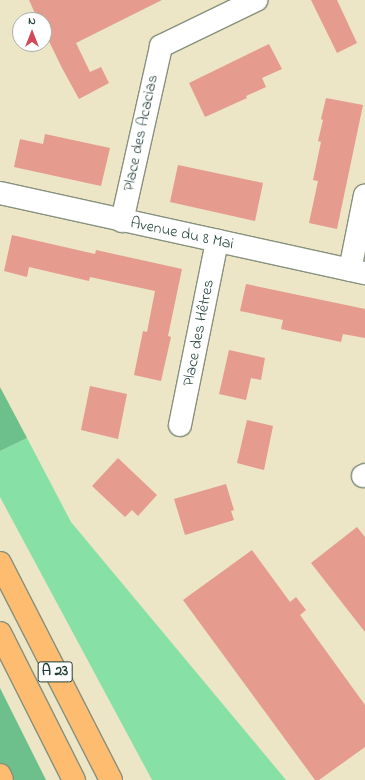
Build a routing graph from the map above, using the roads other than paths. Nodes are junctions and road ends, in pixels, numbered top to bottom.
1 (256, 0) edge
2 (0, 193) edge
3 (365, 195) edge
4 (122, 221) junction
5 (217, 241) junction
6 (357, 271) edge
7 (180, 425) dead end
8 (0, 563) edge
9 (0, 633) edge
10 (0, 775) edge
11 (2, 780) edge
12 (74, 780) edge
13 (111, 780) edge

1 - 4 street, Place des Acacias
2 - 4 street, Avenue du 8 Mai
3 - 6 street
4 - 5 street, Avenue du 8 Mai
5 - 6 street, Avenue du 8 Mai
5 - 7 street, Place des Hêtres
8 - 13 highway, A 23
9 - 12 highway, A 23
10 - 11 highway

